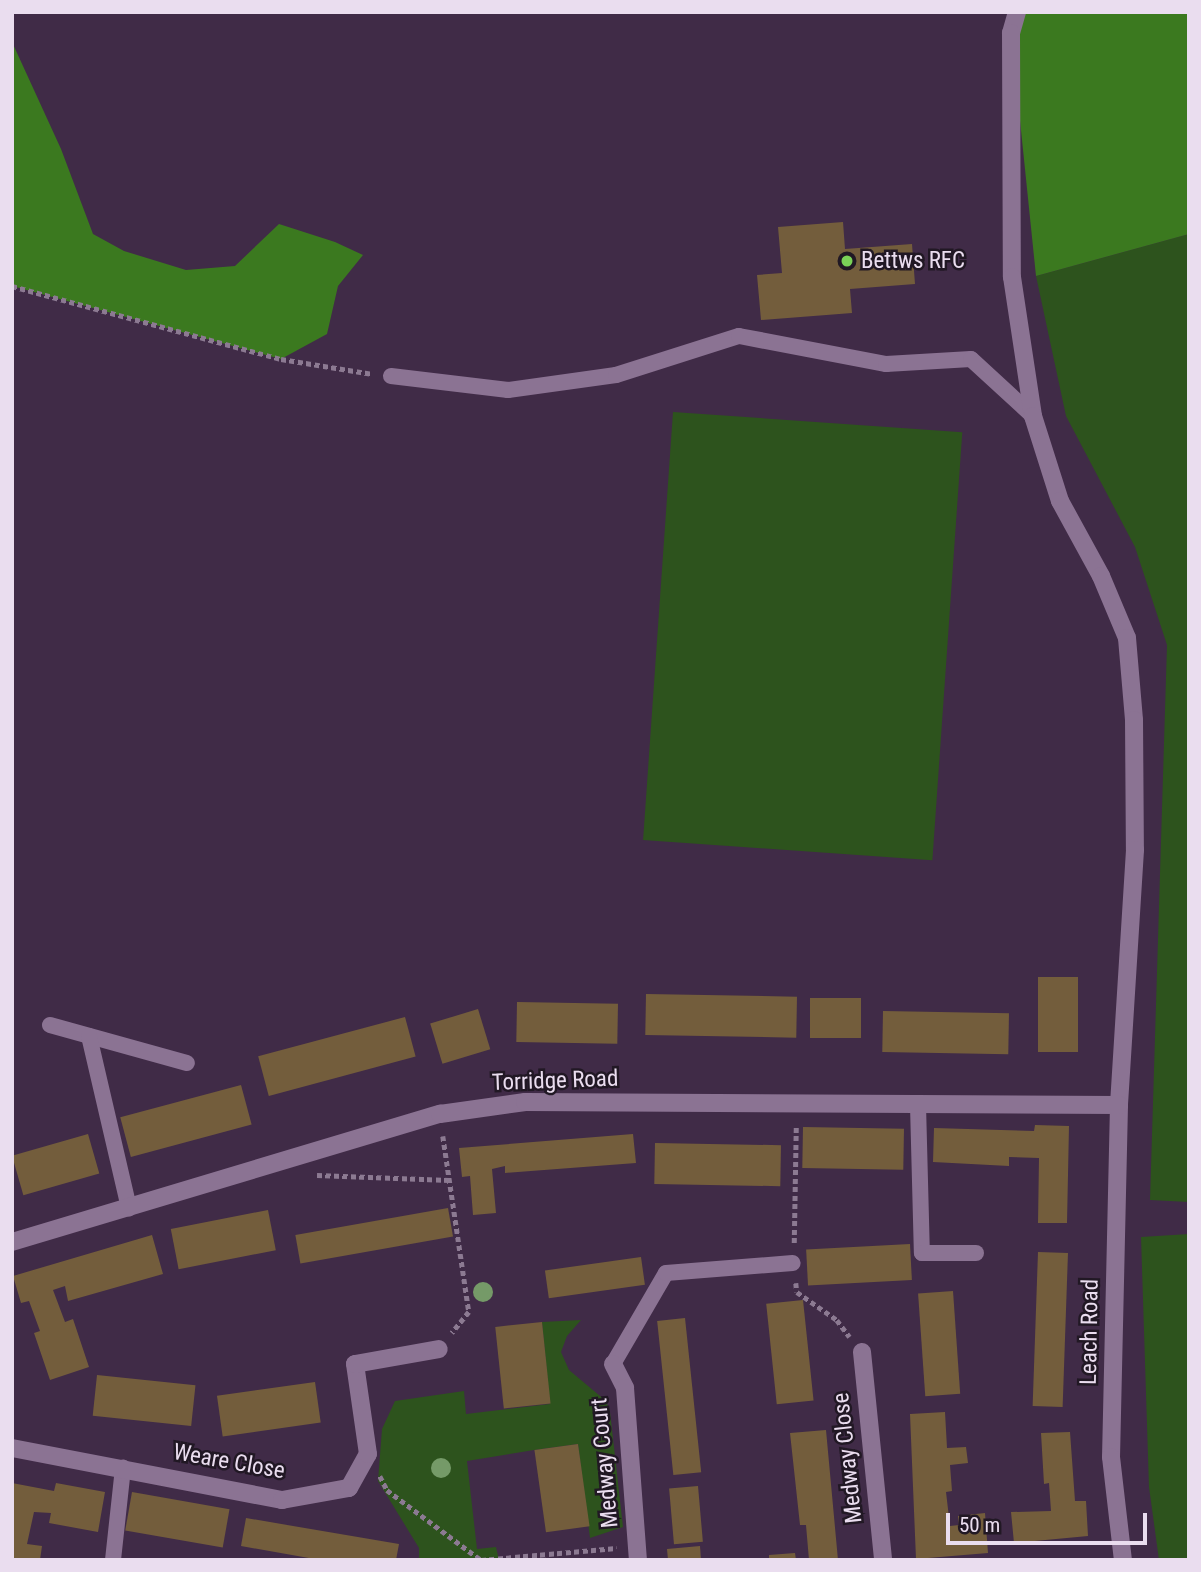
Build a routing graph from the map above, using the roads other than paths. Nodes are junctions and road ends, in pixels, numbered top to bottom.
1 (1017, 12) edge
2 (391, 376) road end
3 (1033, 416) junction
4 (50, 1025) dead end
5 (89, 1036) junction
6 (187, 1063) dead end
7 (918, 1105) junction
8 (1119, 1105) junction
9 (130, 1208) junction
10 (12, 1242) edge
11 (976, 1253) dead end
12 (793, 1263) road end
13 (439, 1349) road end
14 (862, 1352) road end
15 (613, 1364) joint
16 (12, 1448) edge
17 (123, 1468) junction
18 (637, 1553) edge
19 (113, 1560) edge
20 (883, 1560) edge
21 (1123, 1560) edge

1 - 3 street, Leach Road
2 - 3 lane
3 - 8 street, Leach Road
4 - 5 lane
5 - 6 lane
5 - 9 lane
7 - 8 street, Torridge Road
7 - 9 street, Torridge Road
7 - 11 lane
8 - 21 street, Leach Road
9 - 10 street, Torridge Road
12 - 15 lane
13 - 17 street, Weare Close
14 - 20 street, Medway Close
15 - 18 street, Medway Court
16 - 17 street, Weare Close
17 - 19 lane

